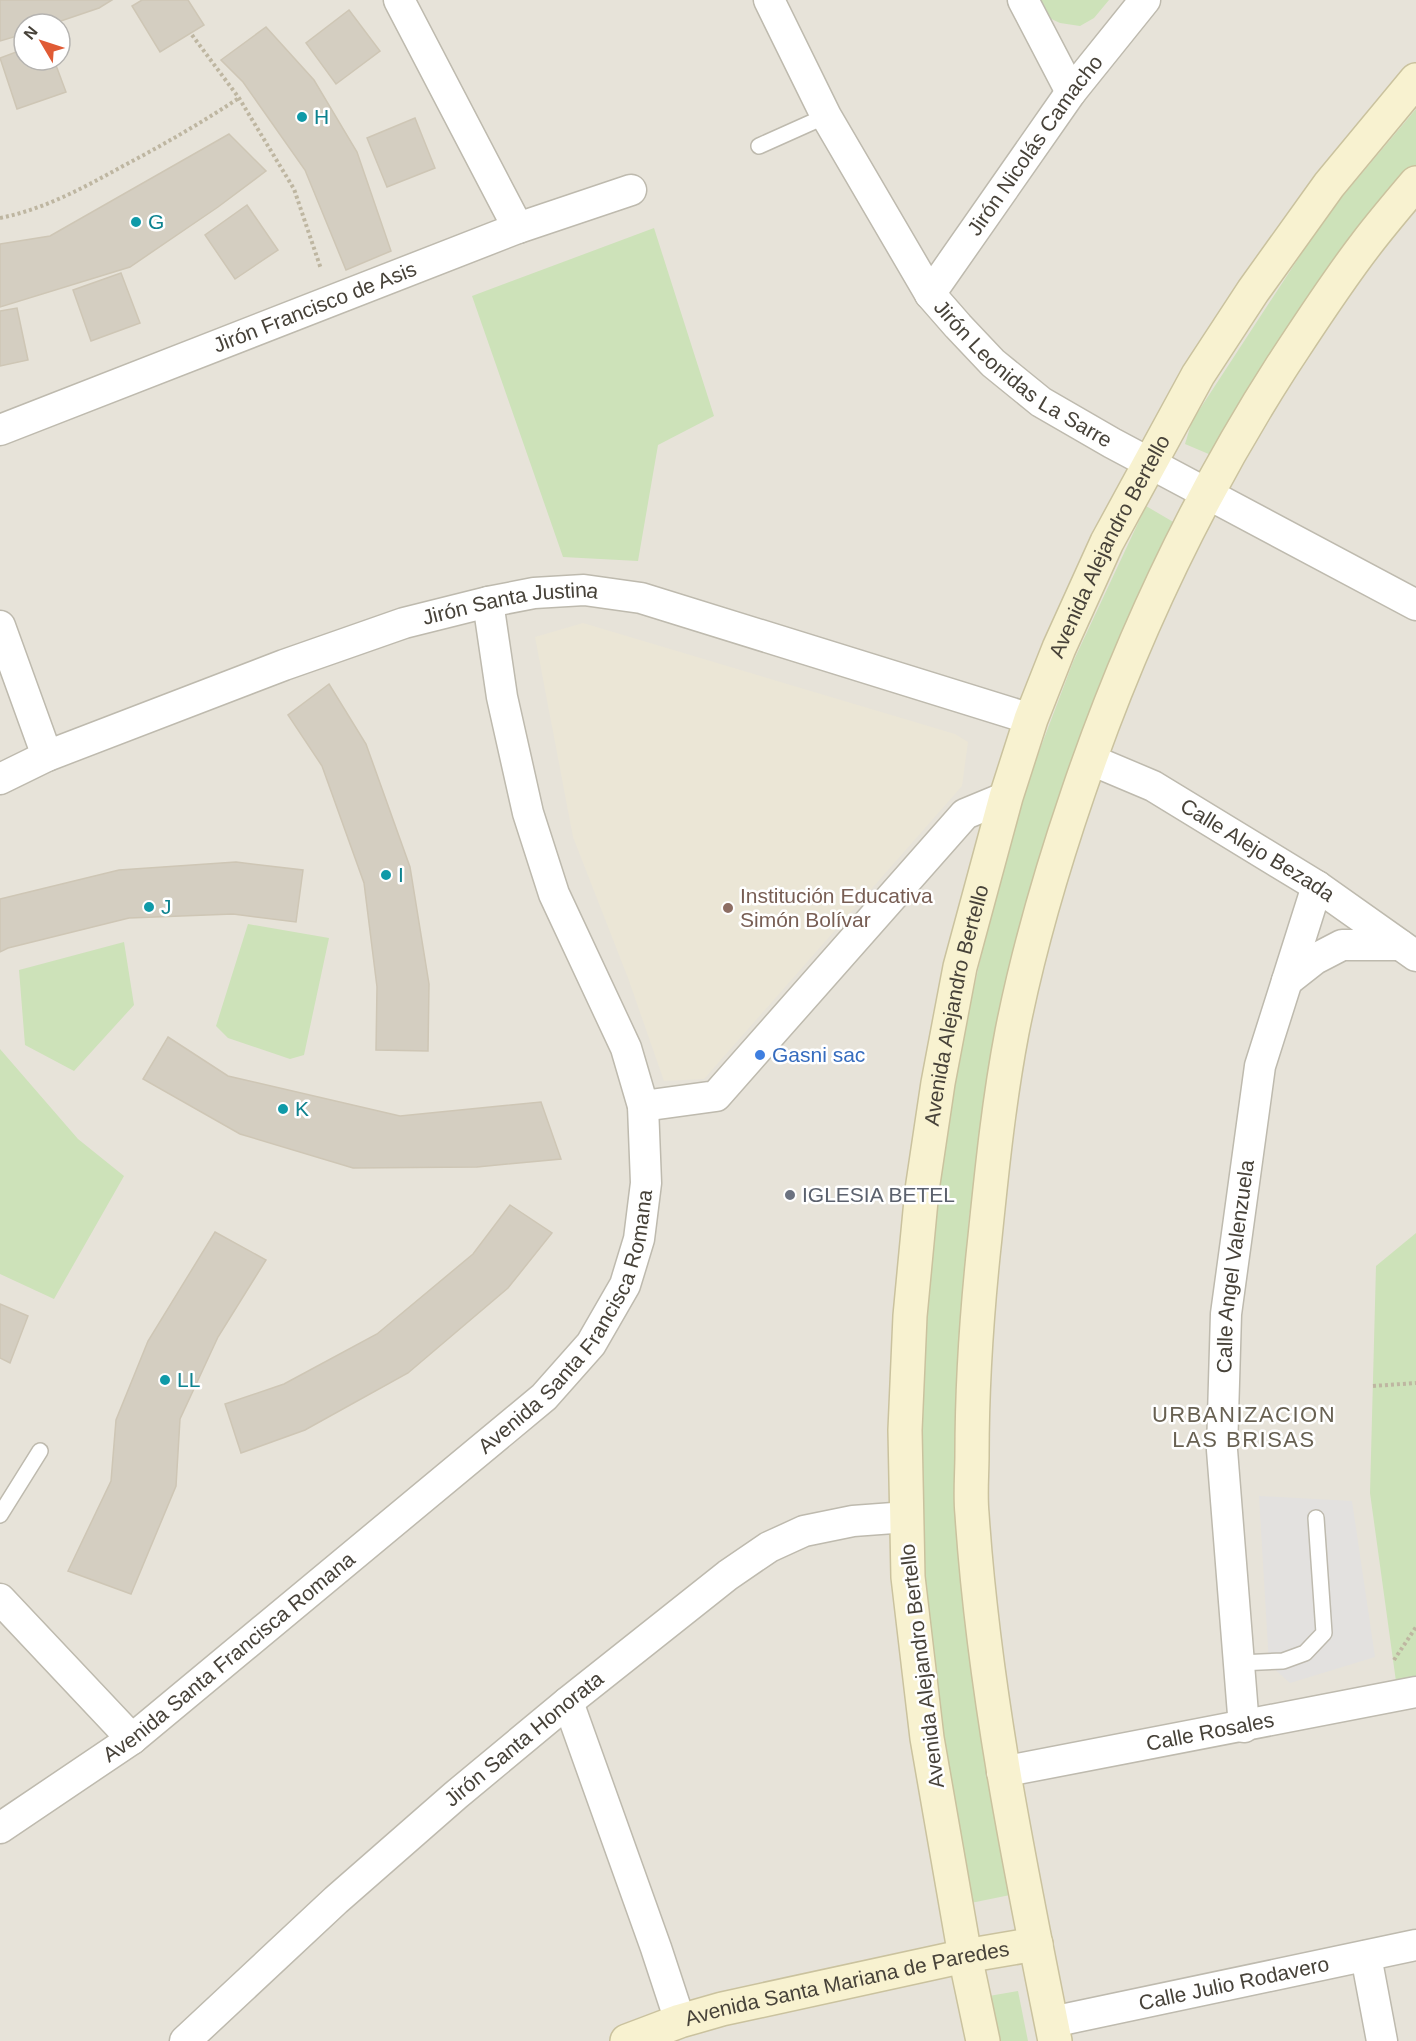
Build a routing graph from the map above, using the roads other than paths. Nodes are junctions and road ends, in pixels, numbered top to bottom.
1 (399, 0) edge
2 (769, 0) edge
3 (1023, 0) edge
4 (1144, 0) edge
5 (1416, 80) edge
6 (1071, 92) junction
7 (826, 116) junction
8 (759, 146) dead end
9 (1416, 183) edge
10 (631, 190) dead end
11 (518, 228) junction
12 (930, 294) junction
13 (0, 430) edge
14 (1150, 463) junction
15 (1206, 493) junction
16 (488, 602) junction
17 (1416, 605) edge
18 (0, 626) edge
19 (1031, 719) junction
20 (47, 756) junction
21 (1089, 759) junction
22 (0, 779) edge
23 (1006, 797) junction
24 (1317, 886) junction
25 (1408, 951) edge
26 (1287, 981) junction
27 (643, 1106) junction
28 (39, 1451) dead end
29 (0, 1515) edge
30 (907, 1517) junction
31 (1316, 1518) dead end
32 (0, 1599) edge
33 (1239, 1663) junction
34 (1416, 1692) edge
35 (568, 1702) junction
36 (1244, 1727) junction
37 (132, 1739) junction
38 (1002, 1772) junction
39 (0, 1828) edge
40 (1036, 1944) junction
41 (1416, 1945) edge
42 (965, 1956) junction
43 (1366, 1956) junction
44 (680, 2021) junction
45 (1053, 2032) edge
46 (185, 2041) edge
47 (627, 2041) edge
48 (983, 2041) edge
49 (1382, 2041) edge

1 - 11 street
2 - 7 street, Jirón Leonidas La Sarre
3 - 6 street
4 - 6 street, Jirón Nicolás Camacho
5 - 14 main road, Avenida Alejandro Bertello
6 - 12 street, Jirón Nicolás Camacho
7 - 8 lane
7 - 12 street, Jirón Leonidas La Sarre
9 - 15 main road
10 - 11 street, Jirón Francisco de Asis
11 - 13 street, Jirón Francisco de Asis
12 - 14 street, Jirón Leonidas La Sarre
14 - 15 street, Jirón Leonidas La Sarre
14 - 19 main road, Avenida Alejandro Bertello
15 - 17 street, Jirón Leonidas La Sarre
15 - 21 main road
16 - 19 street, Jirón Santa Justina
16 - 20 street, Jirón Santa Justina
16 - 27 street, Avenida Santa Francisca Romana
18 - 20 street
19 - 23 main road, Avenida Alejandro Bertello
20 - 22 street, Jirón Santa Justina
21 - 24 street, Calle Alejo Bezada
21 - 38 main road
23 - 27 street
23 - 30 main road, Avenida Alejandro Bertello
24 - 25 street, Calle Alejo Bezada
24 - 26 street, Calle Angel Valenzuela
25 - 26 street
26 - 33 street, Calle Angel Valenzuela
27 - 37 street, Avenida Santa Francisca Romana
28 - 29 lane
30 - 35 street, Jirón Santa Honorata
30 - 42 main road, Avenida Alejandro Bertello
31 - 33 lane
32 - 37 street
33 - 36 street, Calle Angel Valenzuela
34 - 36 street, Calle Rosales
35 - 44 street
35 - 46 street, Jirón Santa Honorata
36 - 38 street, Calle Rosales
37 - 39 street, Avenida Santa Francisca Romana
38 - 40 main road
40 - 42 main road, Avenida Santa Mariana de Paredes
40 - 45 main road
41 - 43 street, Calle Julio Rodavero
42 - 44 main road, Avenida Santa Mariana de Paredes
42 - 48 main road, Avenida Alejandro Bertello
43 - 45 street, Calle Julio Rodavero
43 - 49 street
44 - 47 main road, Avenida Santa Mariana de Paredes

